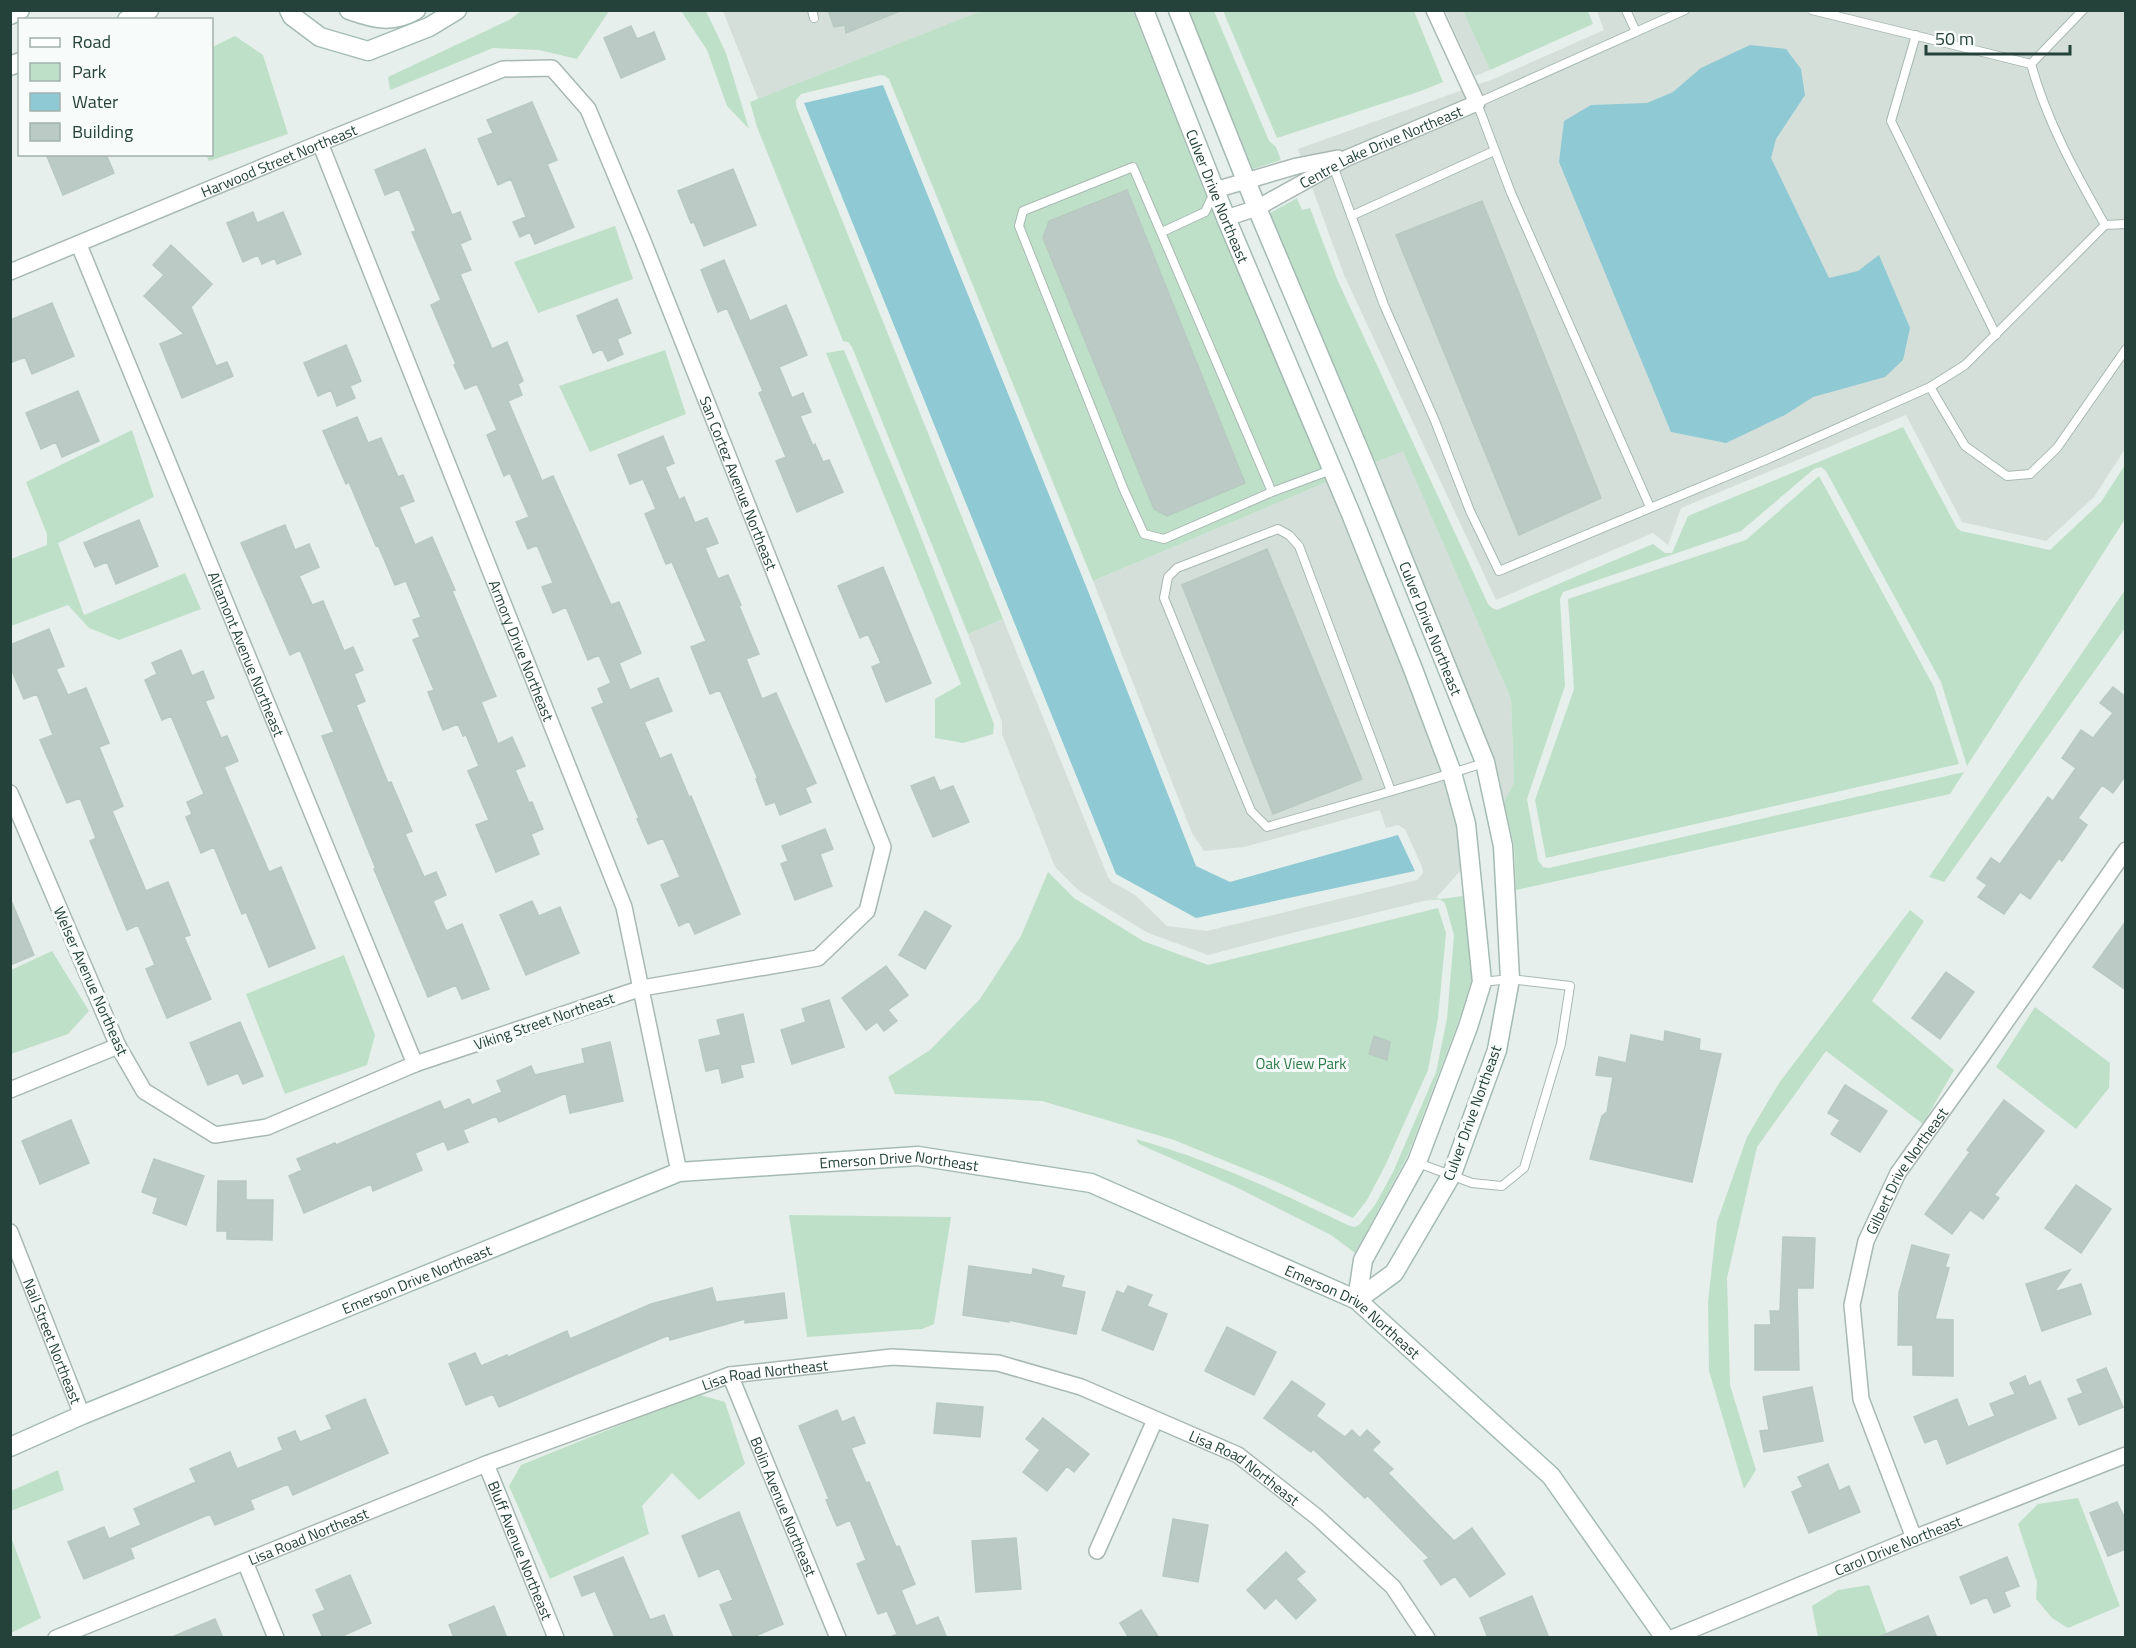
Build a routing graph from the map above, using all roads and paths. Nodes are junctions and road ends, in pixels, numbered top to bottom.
1 (20, 10) edge
2 (149, 10) edge
3 (289, 10) edge
4 (350, 10) edge
5 (416, 10) edge
6 (457, 10) edge
7 (1144, 10) edge
8 (1178, 10) edge
9 (1434, 10) edge
10 (1626, 10) edge
11 (1685, 10) edge
12 (1812, 10) edge
13 (2083, 10) edge
14 (10, 15) edge
15 (131, 18) edge
16 (1636, 32) junction
17 (1916, 35) junction
18 (2031, 64) junction
19 (552, 68) joint
20 (1476, 103) junction
21 (320, 143) junction
22 (1494, 151) junction
23 (1332, 162) junction
24 (1247, 182) junction
25 (1215, 190) junction
26 (1257, 208) junction
27 (1205, 212) junction
28 (1351, 216) junction
29 (1226, 218) junction
30 (2126, 224) edge
31 (2105, 225) junction
32 (1162, 232) junction
33 (79, 245) junction
34 (10, 272) edge
35 (1996, 335) junction
36 (2126, 349) edge
37 (1930, 387) junction
38 (1332, 470) junction
39 (1272, 492) junction
40 (1650, 507) junction
41 (1485, 762) junction
42 (1452, 773) junction
43 (1391, 791) junction
44 (10, 793) edge
45 (2124, 856) edge
46 (867, 911) joint
47 (1510, 979) junction
48 (1482, 982) junction
49 (642, 988) junction
50 (118, 1046) junction
51 (415, 1064) junction
52 (10, 1090) edge
53 (214, 1135) joint
54 (1417, 1162) junction
55 (678, 1172) junction
56 (1452, 1174) junction
57 (10, 1232) edge
58 (1357, 1300) junction
59 (730, 1375) junction
60 (82, 1415) junction
61 (1155, 1420) junction
62 (10, 1447) edge
63 (2126, 1455) edge
64 (486, 1464) junction
65 (1914, 1538) junction
66 (1097, 1551) dead end
67 (245, 1562) junction
68 (56, 1638) edge
69 (276, 1638) edge
70 (556, 1638) edge
71 (838, 1638) edge
72 (1427, 1638) edge
73 (1665, 1638) edge
74 (1672, 1638) edge

1 - 14 street
2 - 15 street
3 - 6 street
4 - 5 street
7 - 25 street, Culver Drive Northeast
8 - 24 street, Culver Drive Northeast
9 - 20 street, Centre Lake Drive Northeast
10 - 16 lane
11 - 16 lane
12 - 17 lane
13 - 18 lane
16 - 20 lane
17 - 18 lane
17 - 35 lane
18 - 31 lane
19 - 21 street, Harwood Street Northeast
19 - 46 street, San Cortez Avenue Northeast
20 - 22 lane
20 - 23 street, Centre Lake Drive Northeast
21 - 33 street, Harwood Street Northeast
21 - 49 street, Armory Drive Northeast
22 - 28 lane
22 - 40 lane
23 - 24 street
23 - 26 street, Centre Lake Drive Northeast
23 - 28 lane
24 - 25 street
24 - 26 street, Culver Drive Northeast
25 - 27 lane
25 - 29 street, Culver Drive Northeast
26 - 29 street, Centre Lake Drive Northeast
26 - 41 street, Culver Drive Northeast
27 - 29 lane
27 - 32 lane
28 - 40 lane
29 - 38 street, Culver Drive Northeast
30 - 31 lane
31 - 35 lane
32 - 39 lane
32 - 39 lane
33 - 34 street, Harwood Street Northeast
33 - 51 street, Altamont Avenue Northeast
35 - 37 lane
36 - 37 lane
37 - 40 lane
38 - 39 lane
38 - 42 street, Culver Drive Northeast
41 - 42 lane
41 - 47 street, Culver Drive Northeast
42 - 43 lane
42 - 48 street, Culver Drive Northeast
43 - 43 lane
44 - 50 street, Welser Avenue Northeast
45 - 65 street, Gilbert Drive Northeast
46 - 49 street, Viking Street Northeast
47 - 48 lane
47 - 56 street, Culver Drive Northeast
47 - 56 lane
48 - 54 street, Culver Drive Northeast
49 - 51 street, Viking Street Northeast
49 - 55 street, Armory Drive Northeast
50 - 52 street
50 - 53 street, Welser Avenue Northeast
51 - 53 street, Viking Street Northeast
54 - 56 lane
54 - 58 street, Culver Drive Northeast
55 - 58 street, Emerson Drive Northeast
55 - 60 street, Emerson Drive Northeast
56 - 58 street, Culver Drive Northeast
57 - 60 street, Nail Street Northeast
58 - 73 street, Emerson Drive Northeast
59 - 61 street, Lisa Road Northeast
59 - 64 street, Lisa Road Northeast
59 - 71 street, Bolin Avenue Northeast
60 - 62 street, Emerson Drive Northeast
61 - 66 street
61 - 72 street, Lisa Road Northeast
63 - 65 street, Carol Drive Northeast
64 - 67 street, Lisa Road Northeast
64 - 70 street, Bluff Avenue Northeast
65 - 74 street, Carol Drive Northeast
67 - 68 street, Lisa Road Northeast
67 - 69 street

